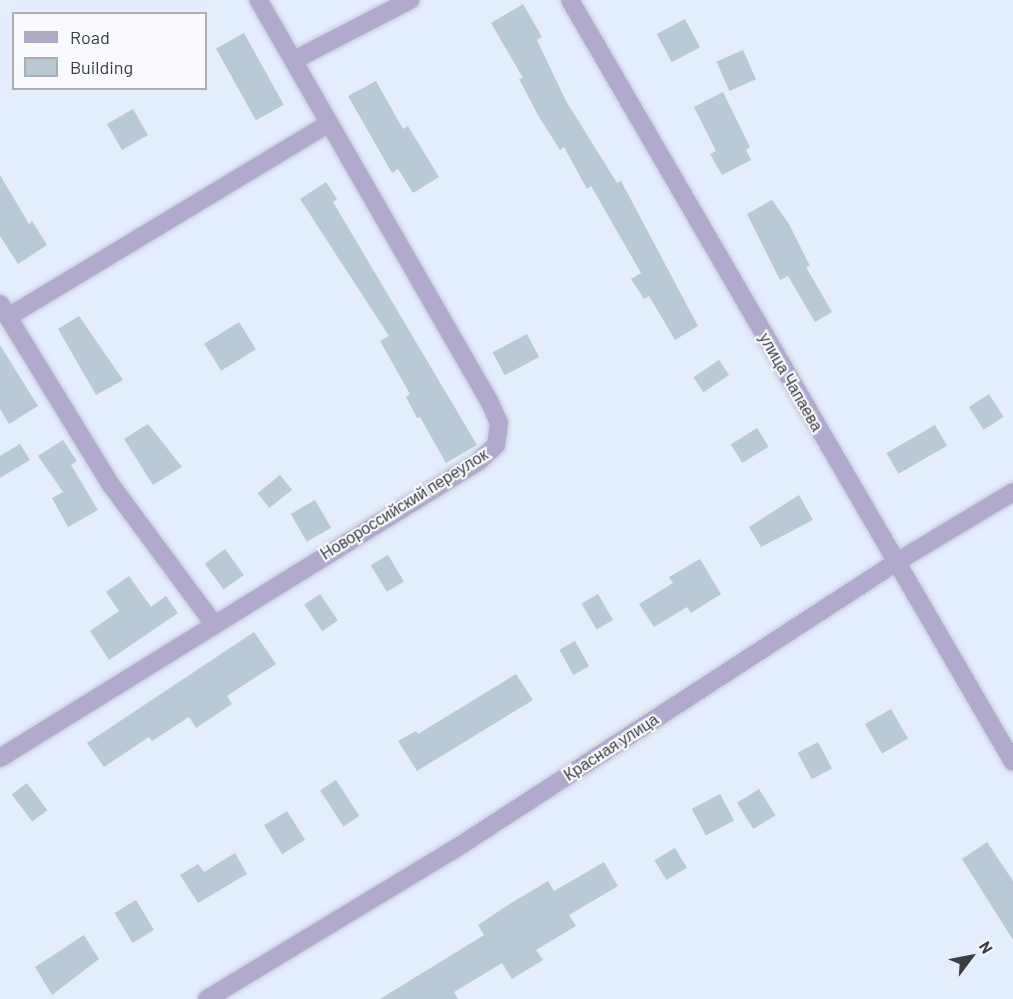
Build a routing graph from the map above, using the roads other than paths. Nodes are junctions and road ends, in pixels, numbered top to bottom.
1 (258, 0) edge
2 (410, 0) edge
3 (570, 0) edge
4 (294, 60) junction
5 (329, 123) junction
6 (4, 311) edge
7 (1013, 492) edge
8 (895, 563) junction
9 (213, 623) junction
10 (0, 758) edge
11 (1013, 762) edge
12 (207, 999) edge

1 - 4 street, Новороссийский переулок
2 - 4 street
3 - 8 street, улица Чапаева
4 - 5 street, Новороссийский переулок
5 - 6 street
5 - 9 street, Новороссийский переулок
6 - 9 street
7 - 8 street, Красная улица
8 - 11 street, улица Чапаева
8 - 12 street, Красная улица
9 - 10 street, Новороссийский переулок

